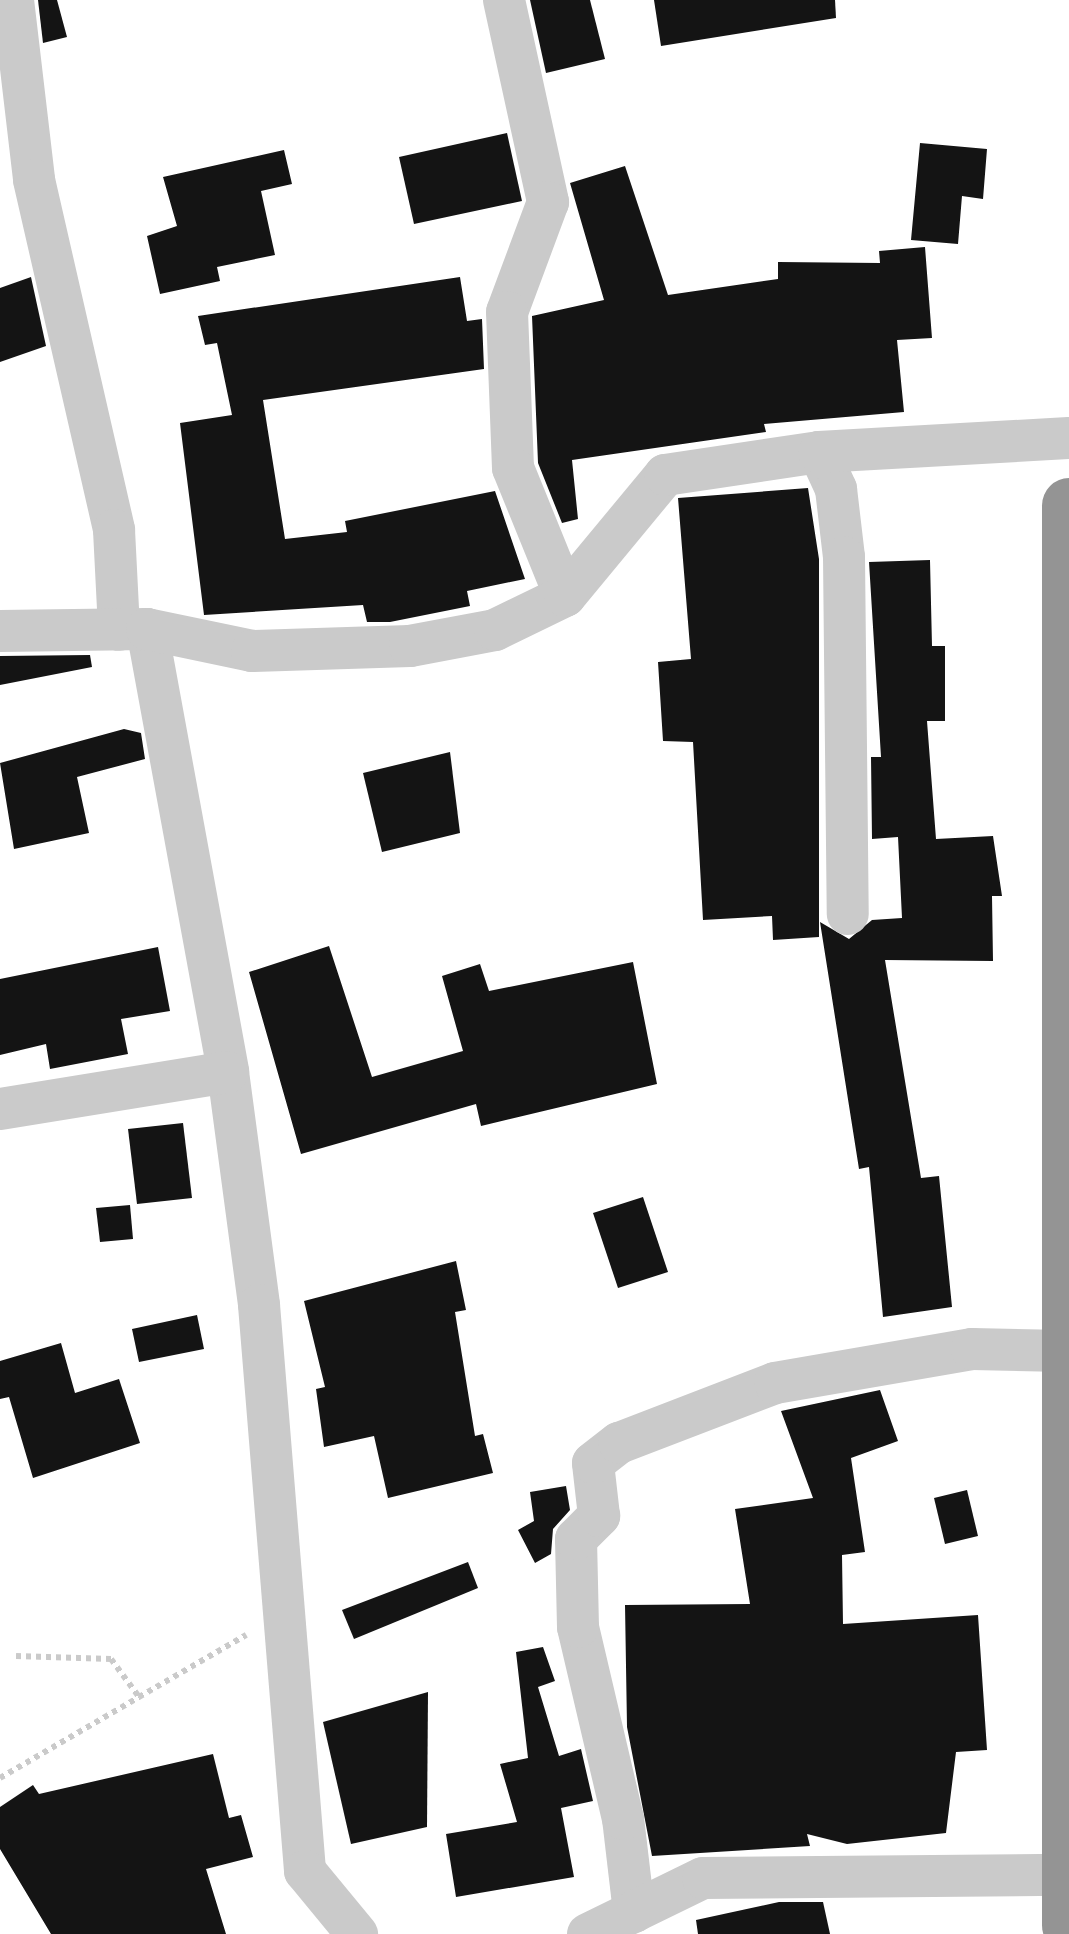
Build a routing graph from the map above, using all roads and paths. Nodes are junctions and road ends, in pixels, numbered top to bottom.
1 (13, 0) edge
2 (504, 0) edge
3 (1069, 438) edge
4 (819, 452) junction
5 (1069, 505) edge
6 (565, 596) junction
7 (133, 629) junction
8 (0, 631) edge
9 (848, 914) dead end
10 (228, 1072) junction
11 (0, 1110) edge
12 (1064, 1351) junction
13 (277, 1616) junction
14 (16, 1656) dead end
15 (139, 1697) junction
16 (0, 1778) edge
17 (1067, 1900) edge
18 (634, 1912) junction
19 (357, 1934) edge
20 (588, 1934) edge

1 - 7 street
2 - 6 street
3 - 4 street
4 - 6 street
4 - 9 street
5 - 12 highway
6 - 7 street
7 - 8 street
7 - 10 street
10 - 11 street
10 - 13 street
12 - 17 highway
12 - 18 street
13 - 15 path
13 - 19 street
14 - 15 path
15 - 16 path
17 - 18 street
18 - 20 street

